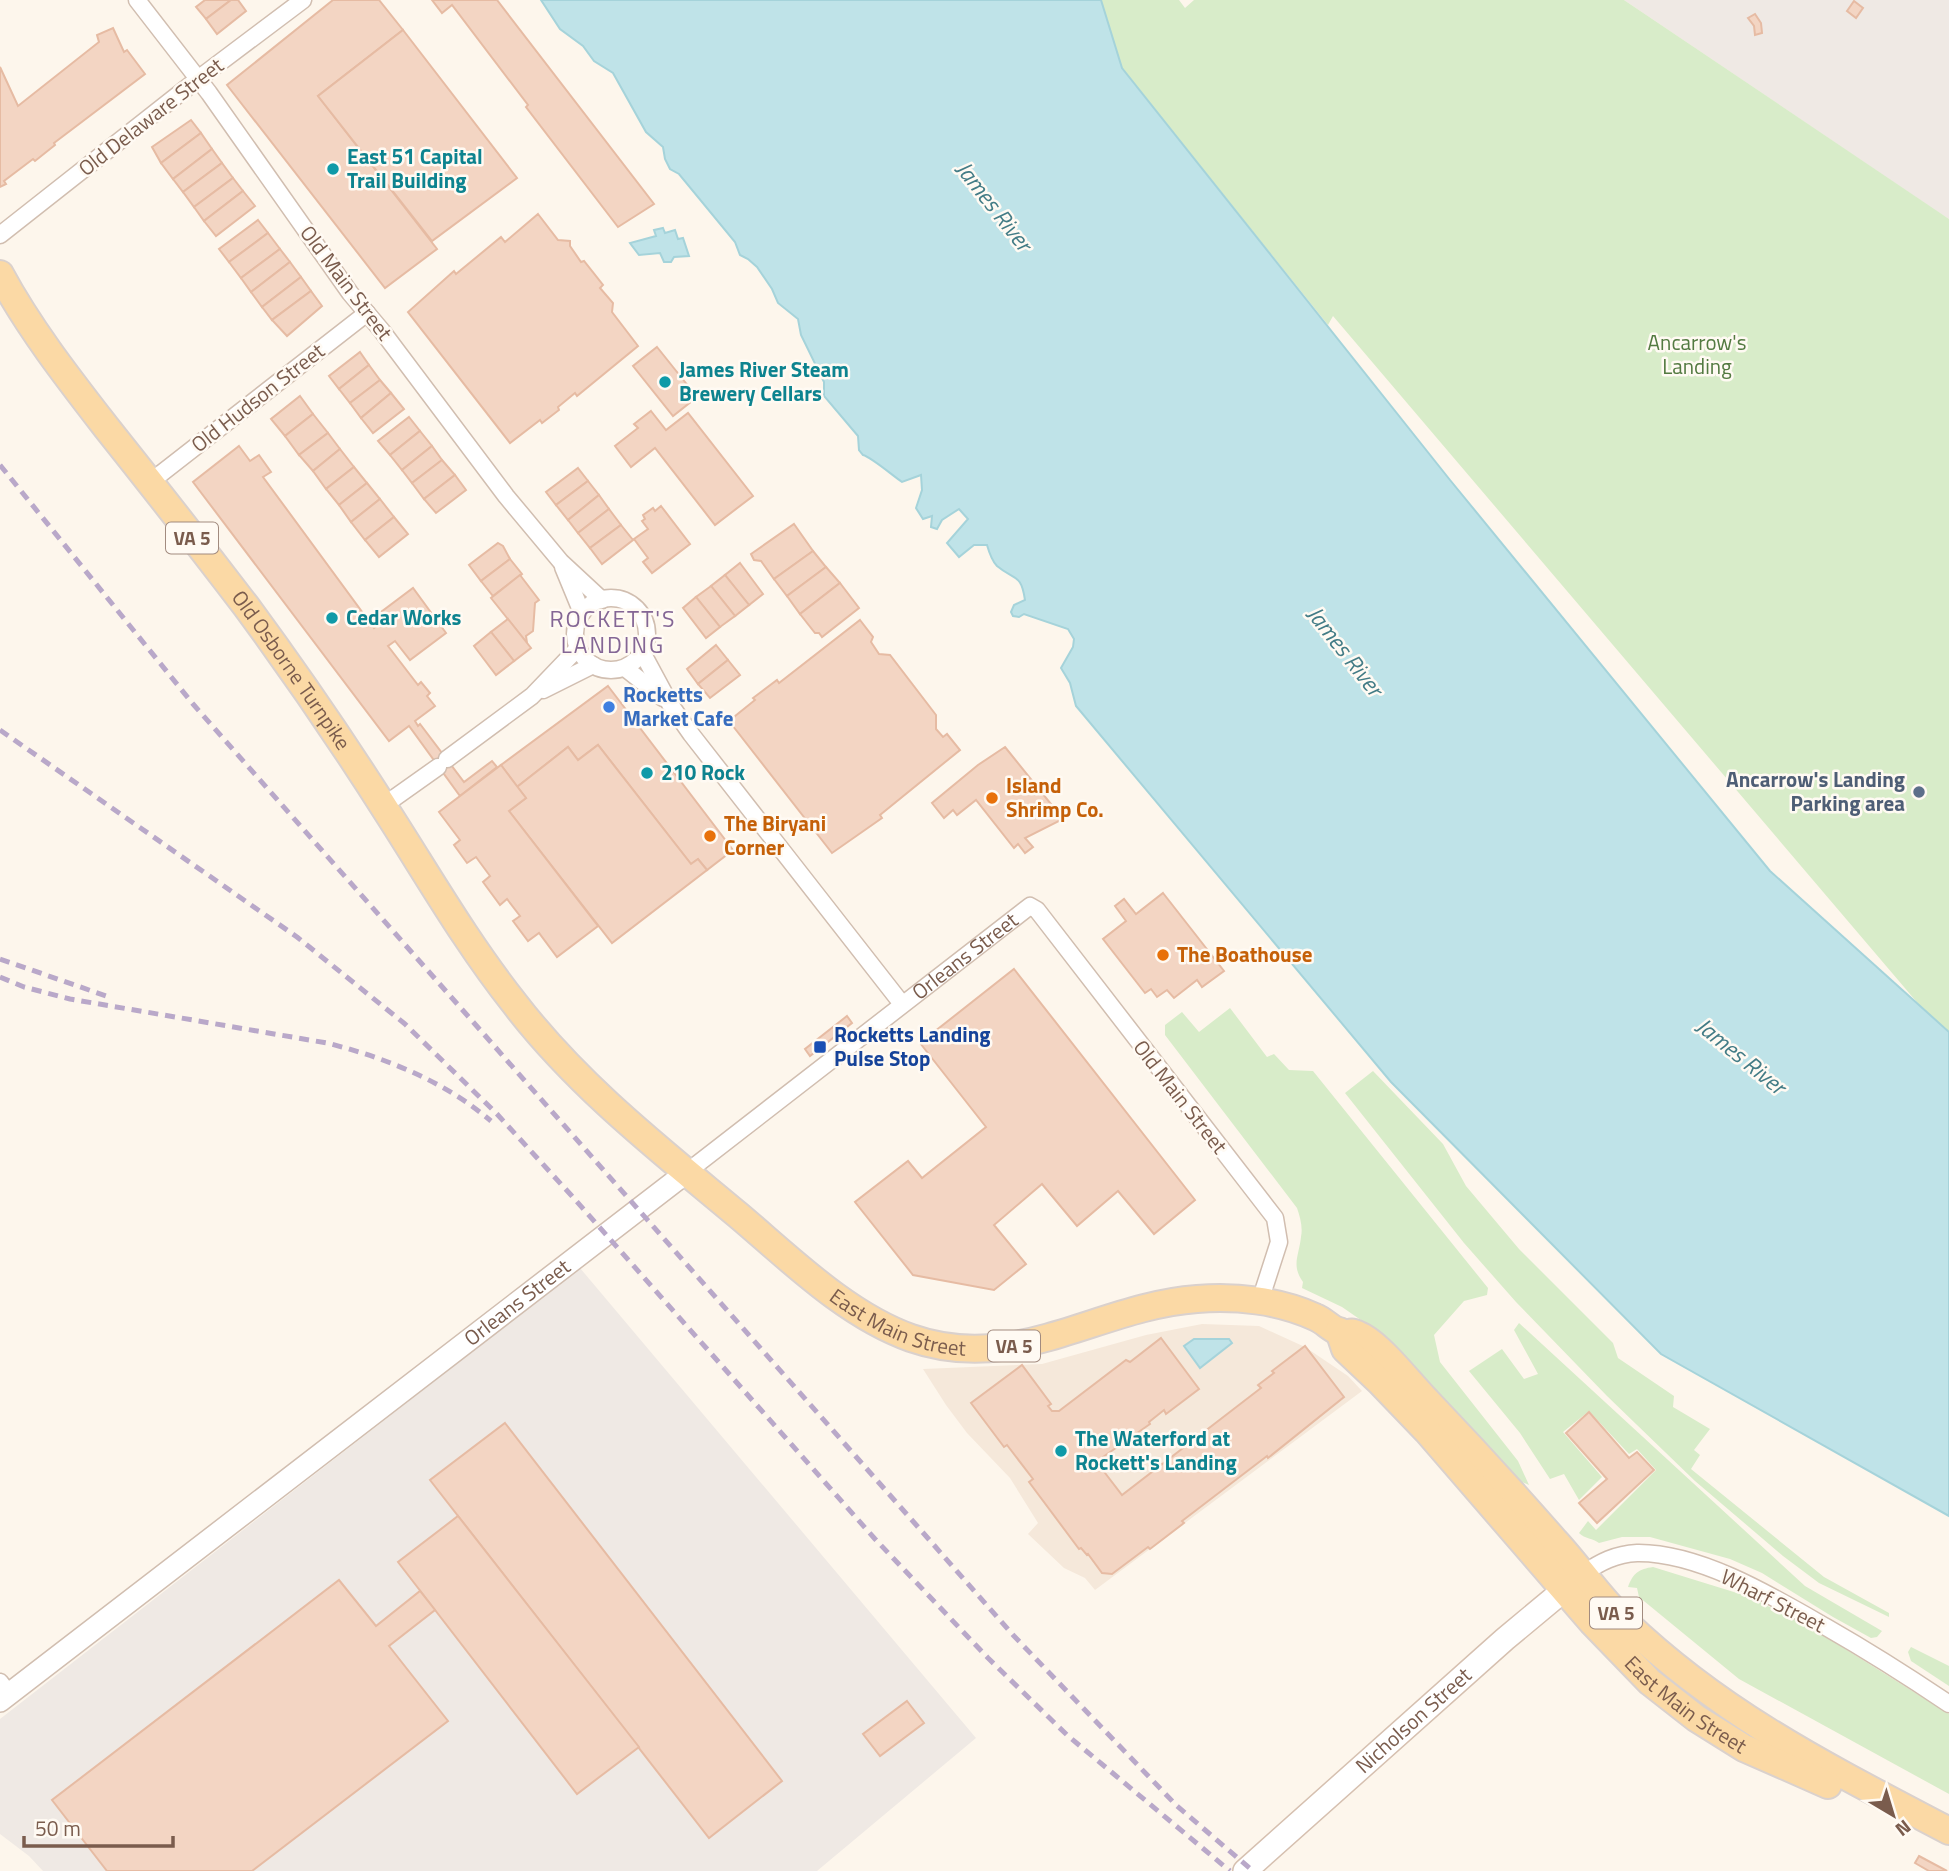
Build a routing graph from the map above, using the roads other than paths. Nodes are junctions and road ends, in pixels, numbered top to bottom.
1 (137, 0) edge
2 (303, 0) edge
3 (198, 79) junction
4 (0, 234) edge
5 (0, 274) edge
6 (367, 313) junction
7 (149, 483) junction
8 (561, 562) junction
9 (602, 600) junction
10 (582, 613) junction
11 (578, 648) junction
12 (642, 652) junction
13 (593, 665) junction
14 (625, 667) junction
15 (532, 696) junction
16 (670, 704) junction
17 (383, 806) junction
18 (1032, 906) joint
19 (902, 1003) junction
20 (572, 1072) joint
21 (687, 1172) junction
22 (1260, 1301) junction
23 (1574, 1581) junction
24 (3, 1692) edge
25 (1949, 1704) edge
26 (1949, 1831) edge
27 (1949, 1849) edge
28 (1245, 1871) edge

1 - 3 street, Old Main Street
2 - 3 street, Old Delaware Street
3 - 4 street, Old Delaware Street
3 - 6 street, Old Main Street
5 - 7 main road, Old Osborne Turnpike / VA 5
6 - 7 street, Old Hudson Street
6 - 8 street, Old Main Street
7 - 17 main road, Old Osborne Turnpike / VA 5
8 - 9 street, Old Main Street
8 - 10 street, Old Main Street
9 - 10 street
9 - 12 street, Old Main Street
10 - 11 street, Old Main Street
11 - 13 street
11 - 15 street
12 - 14 street
12 - 16 street, Old Main Street
13 - 14 street
13 - 15 street
14 - 16 street, Old Main Street
15 - 17 street
16 - 19 street, Old Main Street
17 - 20 main road, Old Osborne Turnpike / VA 5
18 - 19 street, Orleans Street
18 - 22 street, Old Main Street
19 - 21 street, Orleans Street
20 - 21 main road, East Main Street / VA 5
21 - 22 main road, East Main Street / VA 5
21 - 24 street, Orleans Street
22 - 23 main road, East Main Street / VA 5
23 - 25 street, Wharf Street
23 - 26 main road, East Main Street / VA 5
23 - 27 main road, East Main Street / VA 5
23 - 28 main road, Nicholson Street

